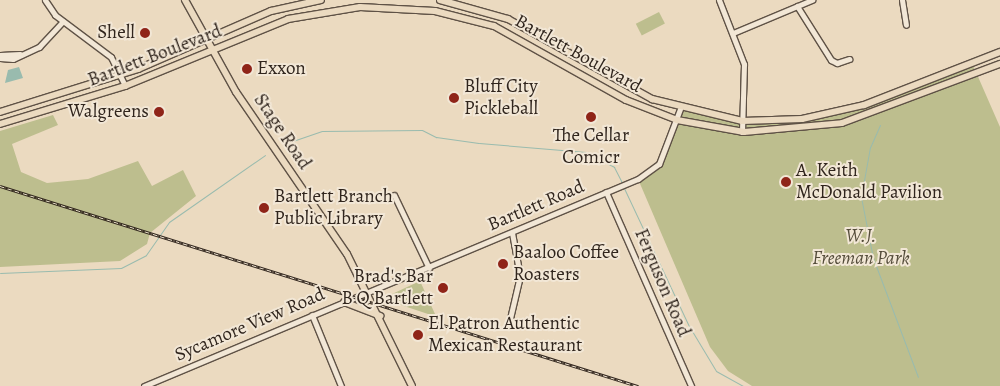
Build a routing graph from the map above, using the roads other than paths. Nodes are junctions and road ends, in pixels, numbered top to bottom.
1 (45, 0) edge
2 (185, 0) edge
3 (321, 0) edge
4 (440, 0) edge
5 (719, 0) edge
6 (812, 0) edge
7 (902, 0) edge
8 (798, 6) junction
9 (64, 20) junction
10 (906, 25) dead end
11 (733, 33) junction
12 (206, 40) junction
13 (548, 41) junction
14 (212, 51) junction
15 (544, 51) junction
16 (1000, 52) edge
17 (0, 56) edge
18 (849, 59) dead end
19 (1000, 64) edge
20 (121, 75) junction
21 (125, 86) junction
22 (630, 90) junction
23 (626, 100) junction
24 (680, 109) junction
25 (0, 112) edge
26 (677, 120) junction
27 (742, 121) junction
28 (0, 124) edge
29 (742, 132) junction
30 (606, 192) junction
31 (394, 195) dead end
32 (512, 233) junction
33 (430, 268) junction
34 (369, 294) junction
35 (344, 302) junction
36 (312, 315) junction
37 (381, 317) junction
38 (508, 327) dead end
39 (147, 386) edge
40 (341, 386) edge
41 (412, 386) edge
42 (691, 386) edge

1 - 9 street
2 - 12 main road, Stage Road
3 - 12 main road, Bartlett Boulevard
4 - 13 main road, Bartlett Boulevard
5 - 11 street
6 - 8 street
7 - 10 street
8 - 11 street
8 - 18 street
9 - 17 street
9 - 20 street
11 - 27 street
12 - 14 main road, Stage Road
12 - 20 main road, Bartlett Boulevard
13 - 15 main road
13 - 22 main road, Bartlett Boulevard
14 - 15 main road, Bartlett Boulevard
14 - 21 main road, Bartlett Boulevard
14 - 34 main road, Stage Road
15 - 23 main road, Bartlett Boulevard
16 - 27 main road, Bartlett Boulevard
19 - 29 main road, Bartlett Boulevard
20 - 21 street
20 - 25 main road, Bartlett Boulevard
21 - 28 main road, Bartlett Boulevard
22 - 23 main road
22 - 24 main road, Bartlett Boulevard
23 - 26 main road, Bartlett Boulevard
24 - 26 street, Bartlett Road
24 - 27 main road, Bartlett Boulevard
26 - 29 main road, Bartlett Boulevard
26 - 30 street, Bartlett Road
27 - 29 street
30 - 32 street, Bartlett Road
30 - 42 street, Ferguson Road
31 - 33 street
32 - 33 street, Bartlett Road
32 - 38 street
33 - 34 street, Bartlett Road
34 - 35 street, Sycamore View Road
34 - 37 main road, Stage Road
35 - 36 street, Sycamore View Road
35 - 37 main road
36 - 39 street, Sycamore View Road
36 - 40 street
37 - 41 main road, Stage Road

